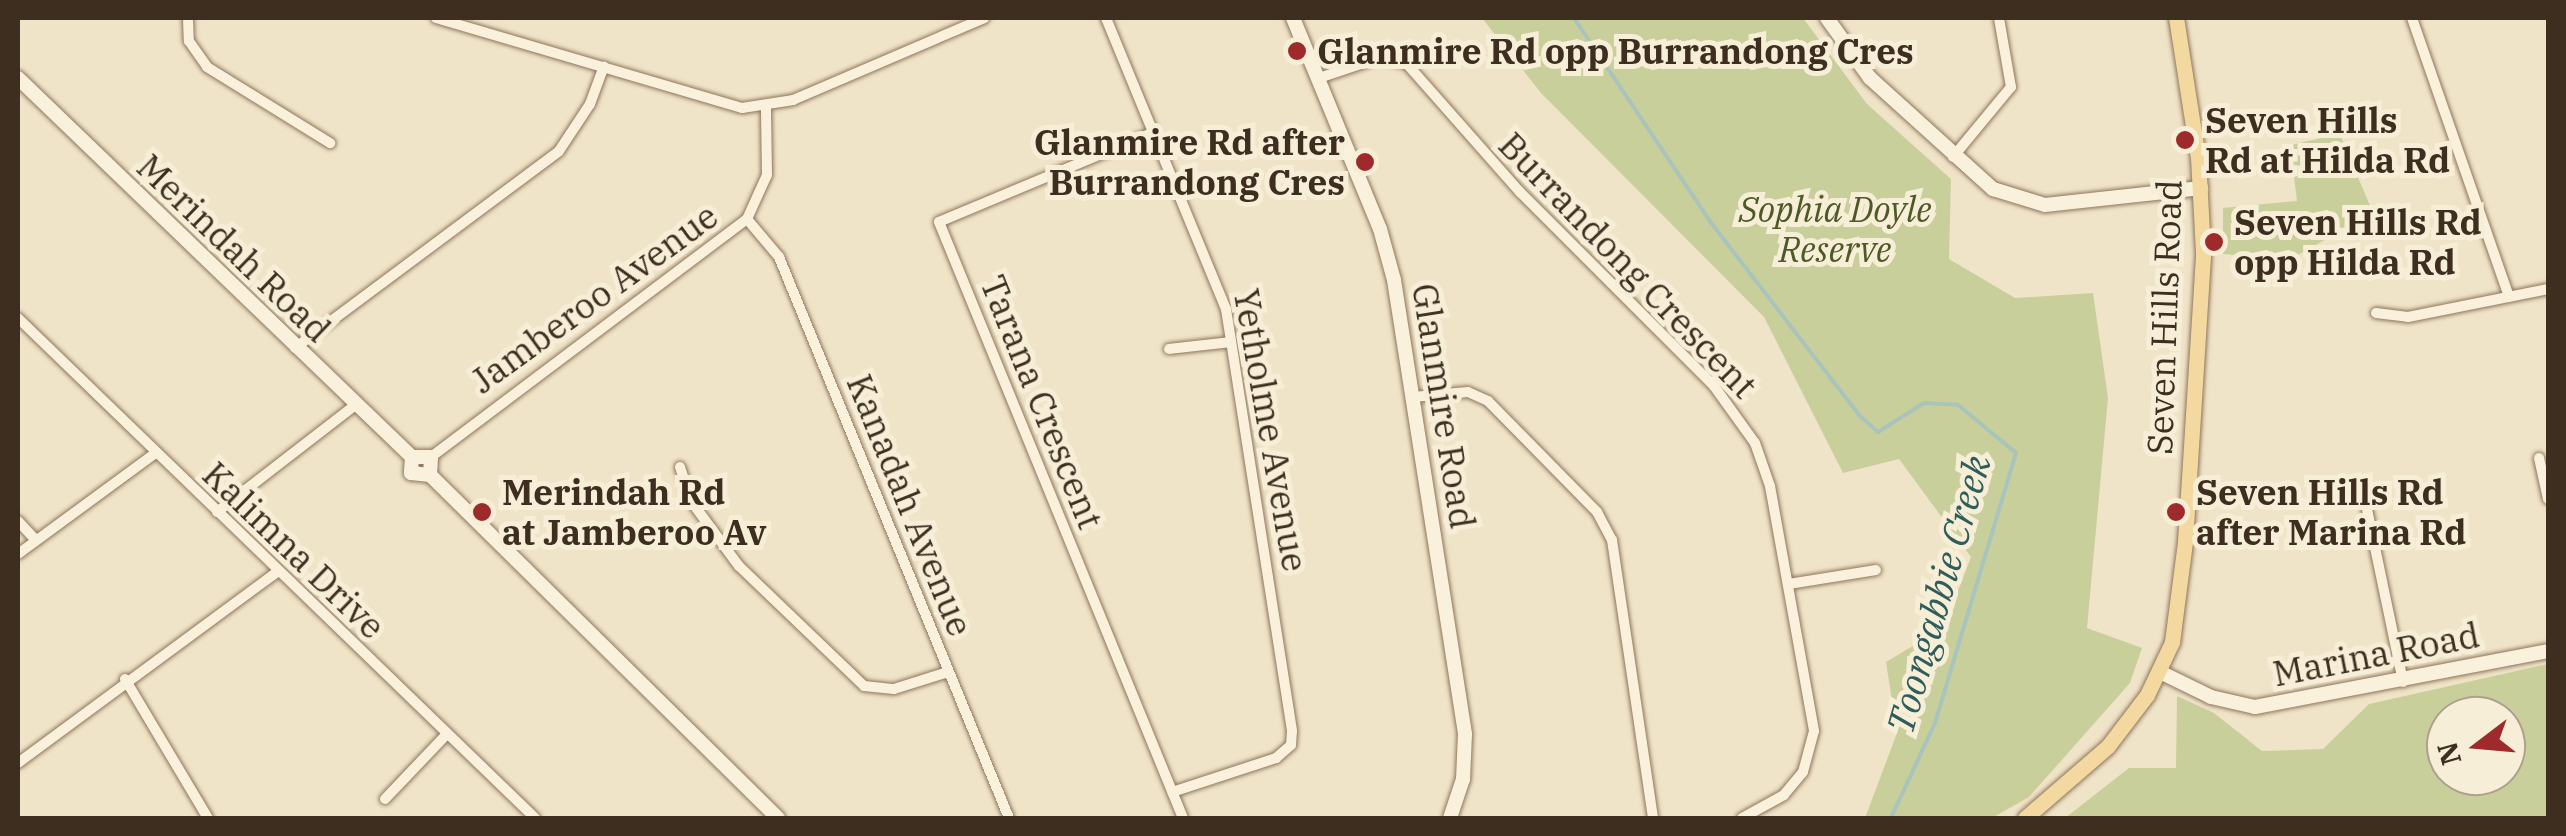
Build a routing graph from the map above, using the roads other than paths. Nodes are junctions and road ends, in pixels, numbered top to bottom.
1 (188, 18) edge
2 (436, 18) edge
3 (984, 18) edge
4 (1106, 18) edge
5 (1293, 18) edge
6 (1827, 18) edge
7 (1999, 18) edge
8 (2176, 18) edge
9 (2412, 18) edge
10 (604, 66) junction
11 (18, 78) edge
12 (1319, 78) junction
13 (766, 108) junction
14 (1154, 132) junction
15 (330, 143) dead end
16 (1953, 157) junction
17 (2201, 188) junction
18 (747, 219) junction
19 (2548, 289) edge
20 (2509, 297) junction
21 (2376, 313) dead end
22 (18, 318) edge
23 (1231, 342) junction
24 (294, 348) junction
25 (1169, 348) dead end
26 (1413, 397) junction
27 (354, 407) junction
28 (154, 454) junction
29 (412, 457) junction
30 (431, 457) junction
31 (2540, 458) dead end
32 (680, 467) dead end
33 (430, 475) junction
34 (2363, 490) dead end
35 (2548, 500) edge
36 (217, 512) junction
37 (18, 521) edge
38 (36, 540) junction
39 (18, 554) edge
40 (1876, 570) dead end
41 (276, 573) junction
42 (1789, 584) junction
43 (2172, 620) junction
44 (2548, 650) edge
45 (948, 672) junction
46 (2160, 672) junction
47 (125, 680) junction
48 (2403, 682) junction
49 (2131, 712) junction
50 (445, 736) junction
51 (18, 762) edge
52 (1172, 792) junction
53 (385, 799) dead end
54 (208, 818) edge
55 (534, 818) edge
56 (778, 818) edge
57 (1009, 818) edge
58 (1183, 818) edge
59 (1450, 818) edge
60 (1653, 818) edge
61 (1742, 818) edge
62 (2024, 818) edge

1 - 15 street
2 - 10 street
3 - 13 street
4 - 14 street, Yetholme Avenue
5 - 12 street, Glanmire Road
6 - 16 street
7 - 16 street
8 - 17 main road, Seven Hills Road
9 - 20 street
10 - 13 street
10 - 24 street
11 - 24 street, Merindah Road
12 - 26 street, Glanmire Road
12 - 42 street, Burrandong Crescent
13 - 18 street, Jamberoo Avenue
14 - 23 street, Yetholme Avenue
14 - 52 street, Tarana Crescent
16 - 17 street
17 - 43 main road, Seven Hills Road
18 - 30 street, Jamberoo Avenue
18 - 45 street, Kanadah Avenue
19 - 20 street
20 - 21 street
22 - 28 street, Kalimna Drive
23 - 25 street
23 - 52 street, Yetholme Avenue
24 - 27 street, Merindah Road
26 - 59 street, Glanmire Road
26 - 60 street
27 - 29 street, Merindah Road
27 - 36 street
28 - 36 street, Kalimna Drive
28 - 38 street
29 - 30 street
29 - 33 street, Merindah Road
30 - 33 street
31 - 35 street
32 - 45 street
33 - 56 street
34 - 48 street
36 - 41 street, Kalimna Drive
37 - 38 street
38 - 39 street
40 - 42 street
41 - 47 street
41 - 50 street, Kalimna Drive
42 - 61 street, Burrandong Crescent
43 - 46 main road, Seven Hills Road
43 - 49 main road, Seven Hills Road
44 - 48 street, Marina Road
45 - 57 street, Kanadah Avenue
46 - 48 street, Marina Road
46 - 49 main road, Seven Hills Road
47 - 51 street
47 - 54 street
49 - 62 main road, Seven Hills Road
50 - 53 street
50 - 55 street, Kalimna Drive
52 - 58 street, Tarana Crescent

